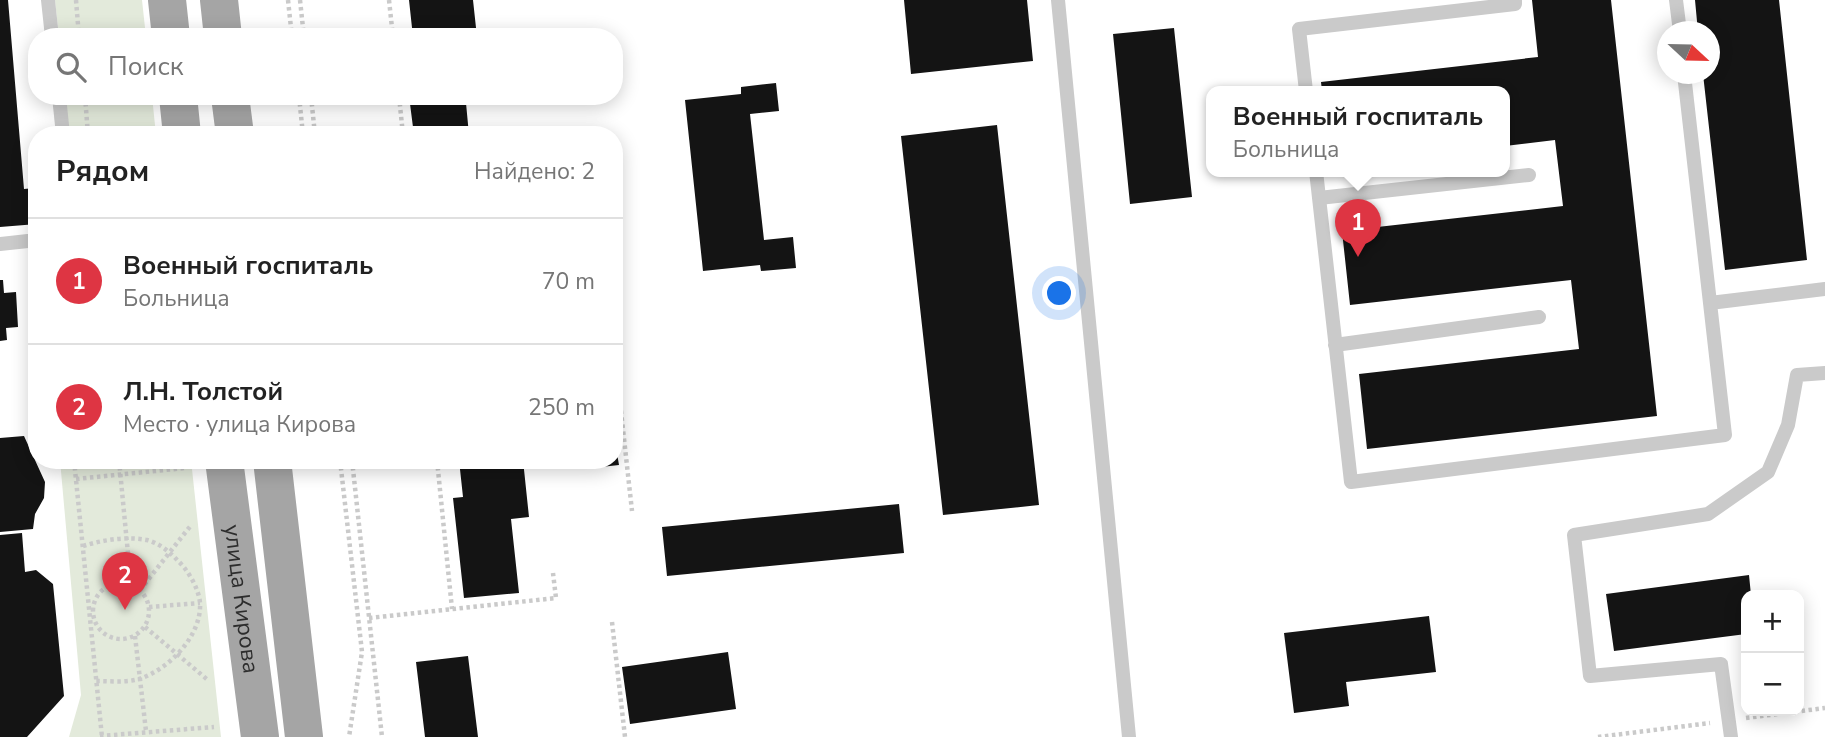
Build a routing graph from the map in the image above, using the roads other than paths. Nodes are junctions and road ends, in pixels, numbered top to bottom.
1 (48, 0) edge
2 (167, 0) edge
3 (219, 0) edge
4 (1058, 0) edge
5 (1515, 0) edge
6 (1676, 0) edge
7 (1679, 21) edge
8 (51, 28) edge
9 (171, 28) edge
10 (222, 28) edge
11 (1685, 84) edge
12 (1305, 86) edge
13 (59, 105) edge
14 (179, 105) edge
15 (231, 105) edge
16 (62, 126) edge
17 (181, 126) edge
18 (234, 126) edge
19 (1530, 175) dead end
20 (1317, 177) edge
21 (1319, 198) junction
22 (28, 241) edge
23 (0, 244) edge
24 (1825, 289) edge
25 (1710, 303) junction
26 (1539, 317) dead end
27 (1335, 345) junction
28 (1825, 373) edge
29 (225, 469) edge
30 (273, 469) edge
31 (260, 737) edge
32 (304, 737) edge
33 (1129, 737) edge
34 (1731, 737) edge

1 - 8 lane
2 - 9 main road
3 - 10 main road
4 - 33 lane
5 - 12 lane
6 - 7 lane
11 - 25 lane
13 - 16 lane
14 - 17 main road
15 - 18 main road
19 - 21 lane
20 - 21 lane
21 - 27 lane
22 - 23 lane
24 - 25 lane
25 - 27 lane
26 - 27 lane
28 - 34 lane
29 - 31 main road, улица Кирова
30 - 32 main road, улица Кирова

